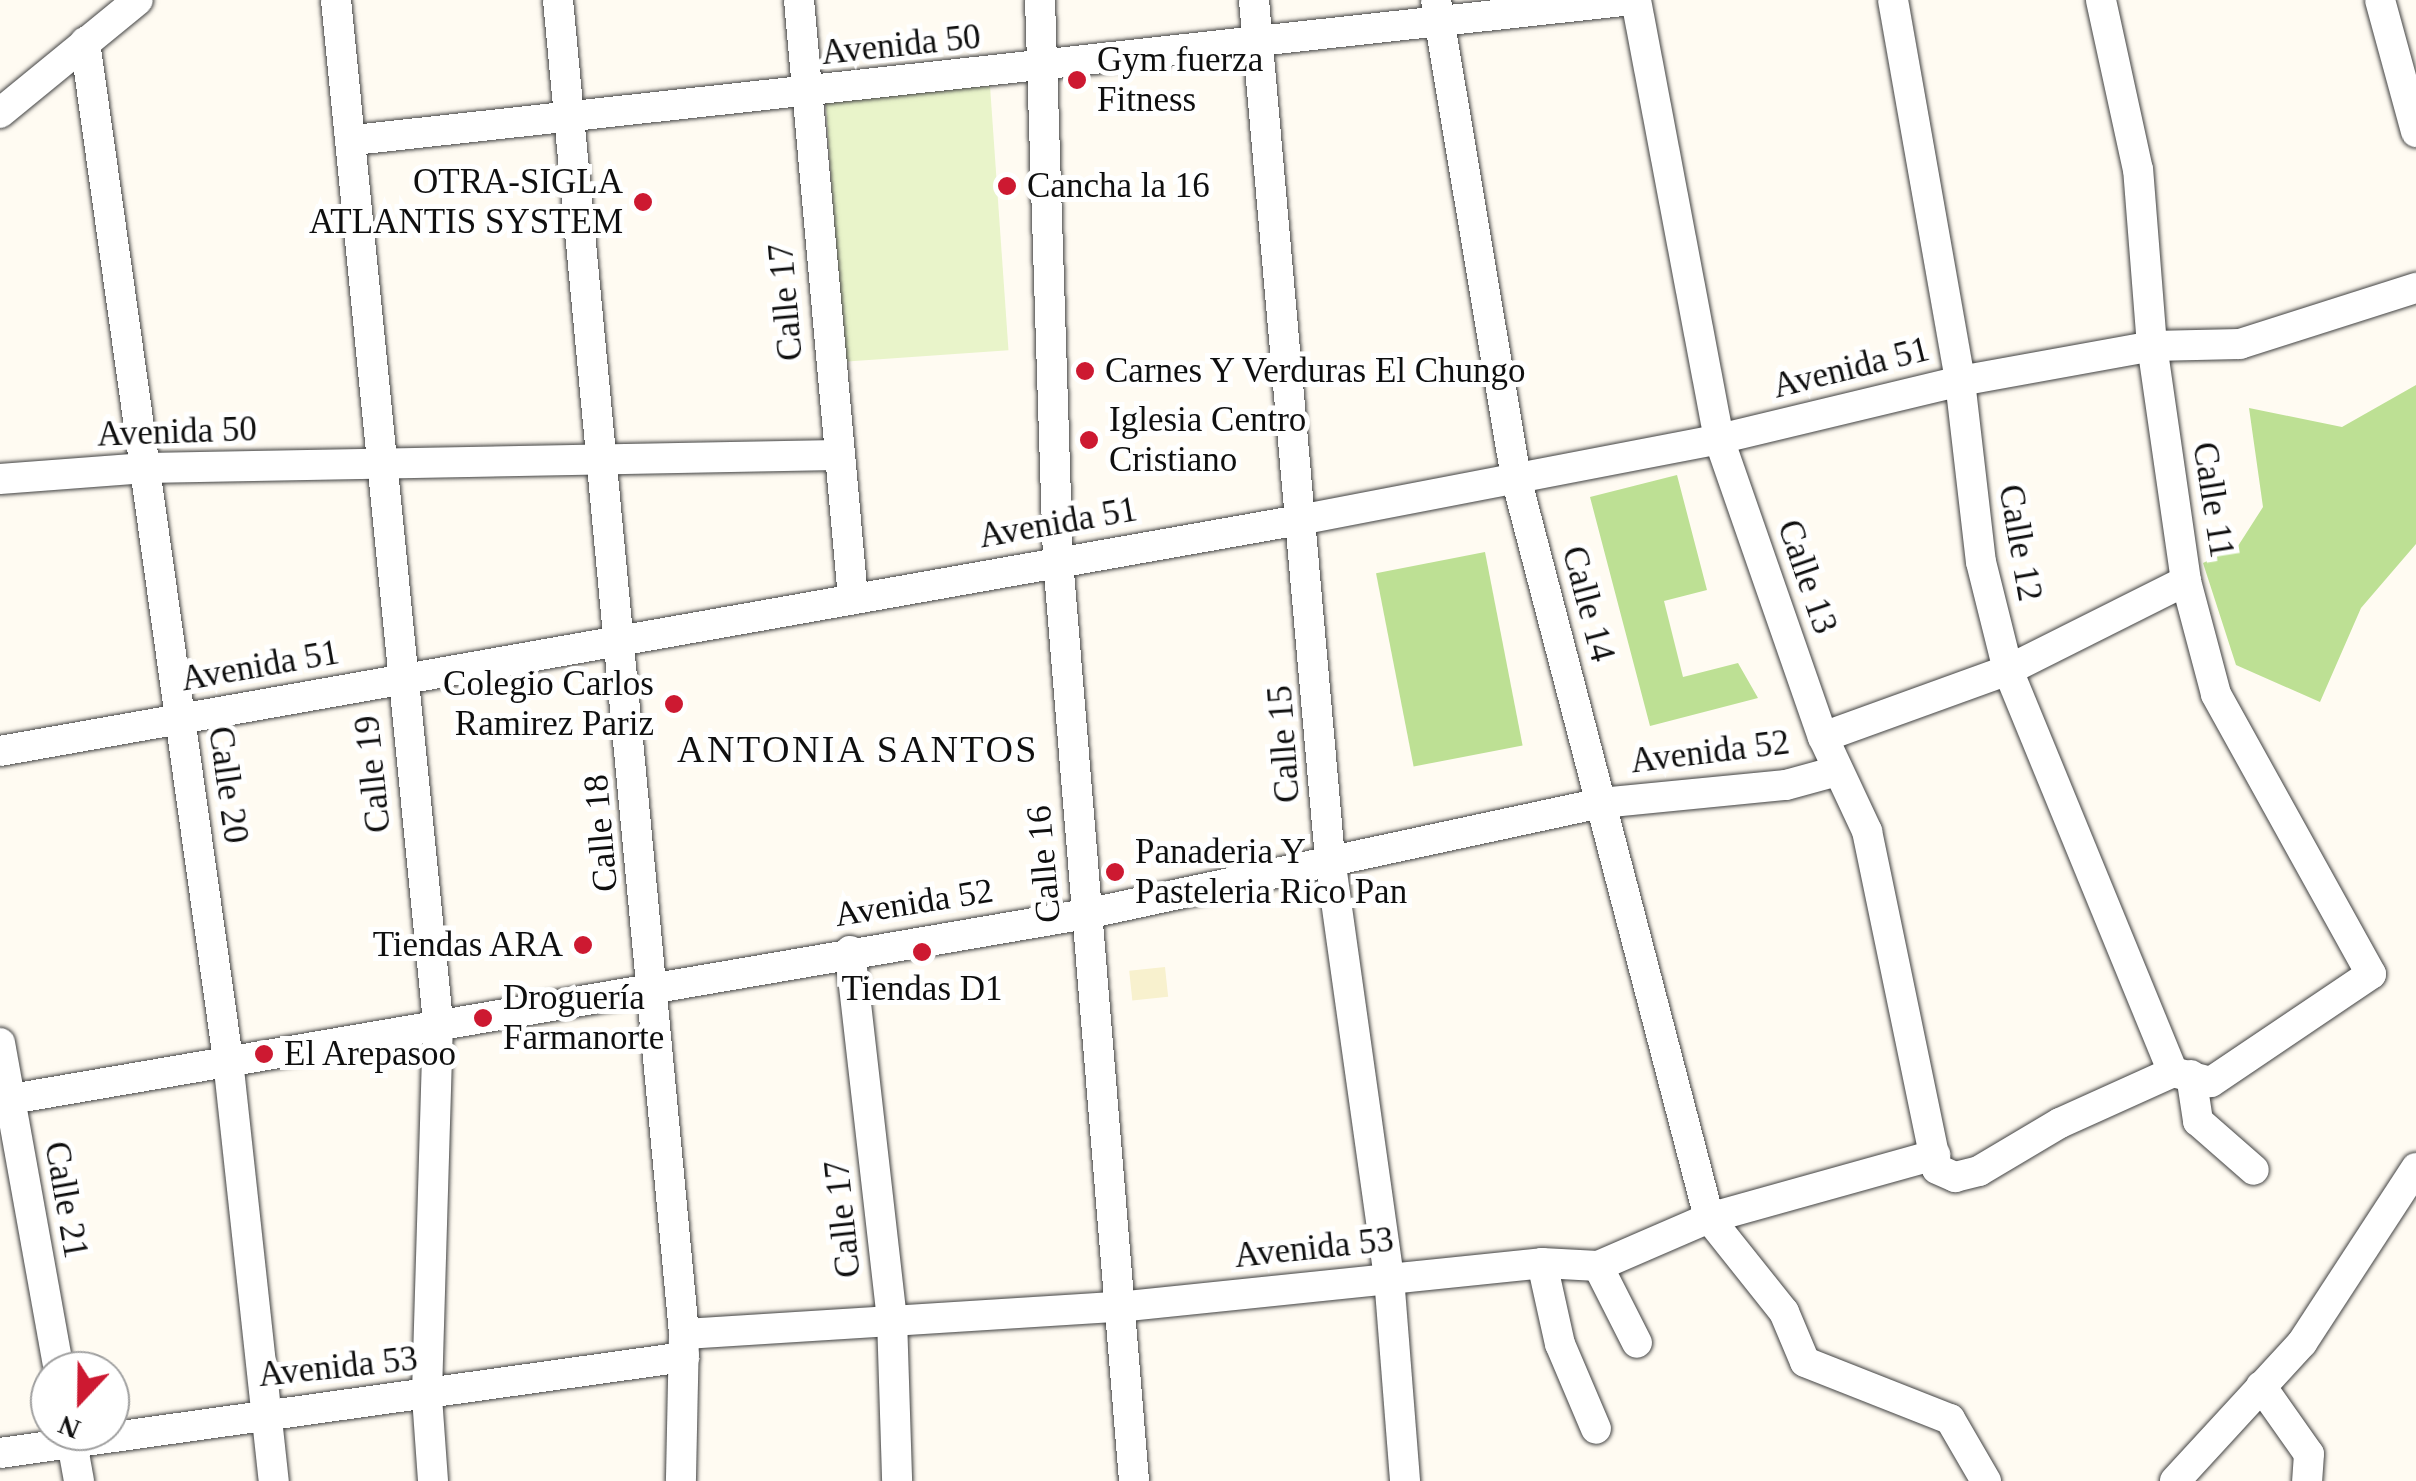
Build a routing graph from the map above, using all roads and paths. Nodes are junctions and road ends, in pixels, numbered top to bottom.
1 (138, 0) edge
2 (336, 0) edge
3 (558, 0) edge
4 (799, 0) edge
5 (1040, 0) edge
6 (1254, 0) edge
7 (1635, 0) edge
8 (1892, 0) edge
9 (2101, 0) edge
10 (2380, 0) edge
11 (1437, 10) edge
12 (1258, 39) junction
13 (85, 42) junction
14 (1042, 63) junction
15 (806, 92) junction
16 (0, 113) edge
17 (564, 114) junction
18 (2416, 132) edge
19 (354, 140) junction
20 (2416, 288) edge
21 (2152, 346) junction
22 (1960, 380) junction
23 (1719, 439) junction
24 (837, 455) junction
25 (378, 464) junction
26 (602, 464) junction
27 (146, 468) junction
28 (1516, 478) junction
29 (0, 479) edge
30 (1304, 519) junction
31 (1058, 560) junction
32 (2186, 581) junction
33 (853, 598) junction
34 (621, 641) junction
35 (2008, 670) junction
36 (401, 678) junction
37 (181, 718) junction
38 (1823, 737) junction
39 (0, 751) edge
40 (1838, 770) junction
41 (1601, 803) junction
42 (1330, 858) junction
43 (1086, 914) junction
44 (850, 950) junction
45 (2371, 974) joint
46 (652, 989) junction
47 (438, 1022) junction
48 (0, 1043) edge
49 (228, 1060) junction
50 (2182, 1074) junction
51 (5, 1100) edge
52 (1936, 1162) junction
53 (2416, 1168) edge
54 (2254, 1170) dead end
55 (1709, 1218) junction
56 (1542, 1263) junction
57 (1598, 1266) junction
58 (1390, 1277) junction
59 (1118, 1307) junction
60 (892, 1318) junction
61 (1637, 1343) dead end
62 (684, 1345) junction
63 (55, 1351) edge
64 (2262, 1386) junction
65 (428, 1397) junction
66 (266, 1410) junction
67 (130, 1428) edge
68 (1596, 1429) dead end
69 (30, 1446) edge
70 (74, 1451) edge
71 (0, 1453) edge
72 (79, 1481) edge
73 (274, 1481) edge
74 (433, 1481) edge
75 (681, 1481) edge
76 (896, 1481) edge
77 (1134, 1481) edge
78 (1404, 1481) edge
79 (1986, 1481) edge
80 (2175, 1481) edge
81 (2307, 1481) edge

1 - 13 street
2 - 19 street, Calle 19
3 - 17 street, Calle 18
4 - 15 street, Calle 17
5 - 14 street, Calle 16
6 - 12 street, Calle 15
7 - 11 street, Avenida 50
7 - 23 street, Calle 13
8 - 22 street, Calle 12
9 - 21 street, Calle 11
10 - 18 street
11 - 12 street, Avenida 50
11 - 28 street, Calle 14
12 - 14 street, Avenida 50
12 - 30 street, Calle 15
13 - 16 street
13 - 27 street, Calle 20
14 - 15 street, Avenida 50
14 - 31 street, Calle 16
15 - 17 street, Avenida 50
15 - 24 street, Calle 17
17 - 19 street, Avenida 50
17 - 26 street, Calle 18
19 - 25 street, Calle 19
20 - 21 street, Avenida 51
21 - 22 street, Avenida 51
21 - 32 street, Calle 11
22 - 23 street, Avenida 51
22 - 35 street, Calle 12
23 - 28 street, Avenida 51
23 - 38 street, Calle 13
24 - 26 street, Avenida 50
24 - 33 street, Calle 17
25 - 26 street, Avenida 50
25 - 27 street, Avenida 50
25 - 36 street, Calle 19
26 - 34 street, Calle 18
27 - 29 street, Avenida 50
27 - 37 street, Calle 20
28 - 30 street, Avenida 51
28 - 41 street, Calle 14
30 - 31 street, Avenida 51
30 - 42 street, Calle 15
31 - 33 street, Avenida 51
31 - 43 street, Calle 16
32 - 35 street, Avenida 52
32 - 45 street, Calle 11
33 - 34 street, Avenida 51
34 - 36 street, Avenida 51
34 - 46 street, Calle 18
35 - 38 street, Avenida 52
35 - 50 street, Calle 12
36 - 37 street, Avenida 51
36 - 47 street, Calle 19
37 - 39 street, Avenida 51
37 - 49 street, Calle 20
38 - 40 street, Calle 13
40 - 41 street, Avenida 52
40 - 52 street, Calle 13
41 - 42 street, Avenida 52
41 - 55 street, Calle 14
42 - 43 street, Avenida 52
42 - 58 street, Calle 15
43 - 44 street, Avenida 52
43 - 59 street, Calle 16
44 - 46 street, Avenida 52
44 - 60 street, Calle 17
45 - 50 street, Avenida 53
46 - 47 street, Avenida 52
46 - 62 street, Calle 18
47 - 49 street, Avenida 52
47 - 65 street, Calle 19
48 - 51 street, Calle 21
49 - 51 street, Avenida 52
49 - 66 street, Calle 20
50 - 52 street, Avenida 53
50 - 54 street, Calle 12
51 - 63 street, Calle 21
52 - 55 street, Avenida 53
53 - 64 street
55 - 57 street, Avenida 53
55 - 79 street
56 - 57 street, Avenida 53
56 - 58 street, Avenida 53
56 - 68 street
57 - 61 street
58 - 59 street, Avenida 53
58 - 78 street, Calle 15
59 - 60 street, Avenida 53
59 - 77 street, Calle 16
60 - 62 street, Avenida 53
60 - 76 street, Calle 17
62 - 65 street, Avenida 53
62 - 75 street, Calle 18
64 - 80 street
64 - 81 street
65 - 66 street, Avenida 53
65 - 74 street, Calle 19
66 - 67 street, Avenida 53
66 - 73 street, Calle 20
69 - 71 street, Avenida 53
70 - 72 street

